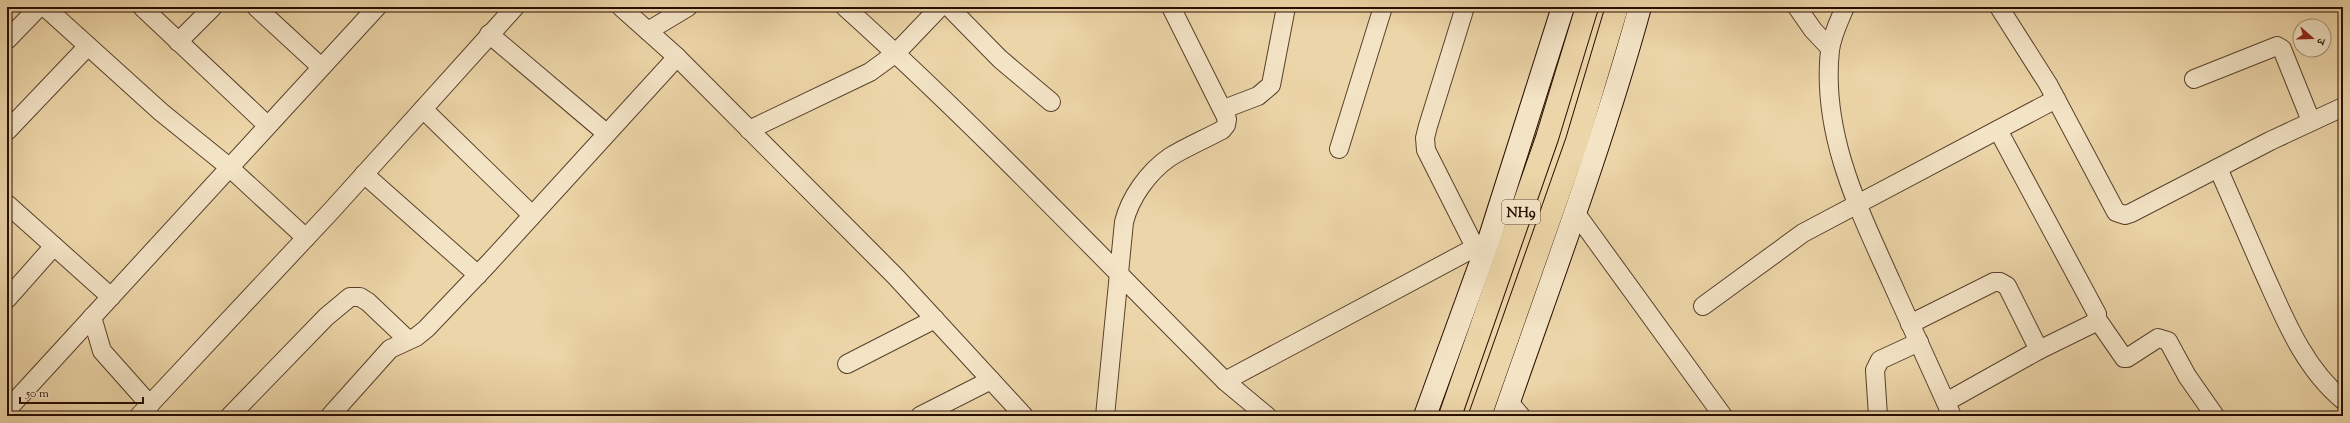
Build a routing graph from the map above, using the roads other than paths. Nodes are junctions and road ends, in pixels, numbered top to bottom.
1 (39, 7) edge
2 (45, 7) edge
3 (142, 7) edge
4 (213, 7) edge
5 (256, 7) edge
6 (377, 7) edge
7 (515, 7) edge
8 (621, 7) edge
9 (688, 7) edge
10 (845, 7) edge
11 (940, 7) edge
12 (949, 7) edge
13 (1171, 7) edge
14 (1286, 7) edge
15 (1383, 7) edge
16 (1465, 7) edge
17 (1563, 7) edge
18 (1587, 7) edge
19 (1617, 7) edge
20 (1640, 7) edge
21 (1797, 7) edge
22 (1845, 7) edge
23 (1999, 7) edge
24 (648, 31) junction
25 (489, 34) junction
26 (7, 40) edge
27 (178, 42) junction
28 (88, 46) junction
29 (1830, 48) junction
30 (896, 53) junction
31 (677, 57) junction
32 (321, 66) junction
33 (2194, 79) dead end
34 (2056, 99) junction
35 (1051, 102) dead end
36 (2343, 107) edge
37 (423, 109) junction
38 (1224, 109) junction
39 (2311, 121) junction
40 (267, 125) junction
41 (749, 130) junction
42 (1998, 130) junction
43 (7, 131) edge
44 (606, 133) junction
45 (1339, 149) dead end
46 (230, 167) junction
47 (2218, 168) junction
48 (364, 174) junction
49 (7, 204) edge
50 (1856, 205) junction
51 (1575, 212) junction
52 (532, 215) junction
53 (306, 238) junction
54 (1482, 244) junction
55 (54, 246) junction
56 (1118, 274) junction
57 (478, 275) junction
58 (111, 297) junction
59 (7, 299) edge
60 (1703, 306) dead end
61 (92, 318) junction
62 (2097, 319) junction
63 (935, 320) junction
64 (1910, 324) junction
65 (408, 340) junction
66 (1919, 342) junction
67 (2039, 350) junction
68 (846, 364) dead end
69 (991, 380) junction
70 (1225, 381) junction
71 (2343, 400) edge
72 (1949, 409) edge
73 (7, 410) edge
74 (145, 410) edge
75 (1511, 411) edge
76 (230, 416) edge
77 (330, 416) edge
78 (920, 416) edge
79 (1024, 416) edge
80 (1105, 416) edge
81 (1267, 416) edge
82 (1425, 416) edge
83 (1450, 416) edge
84 (1480, 416) edge
85 (1724, 416) edge
86 (1878, 416) edge
87 (2214, 416) edge

1 - 26 street
2 - 28 street
3 - 27 street
4 - 27 street
5 - 32 street
6 - 32 street
7 - 25 street
8 - 24 street
9 - 24 street
10 - 30 street
11 - 30 street
12 - 35 street
13 - 38 street
14 - 38 street
15 - 45 street
16 - 54 street
17 - 54 main road
18 - 83 highway, NH9
19 - 84 highway, NH9
20 - 51 main road
21 - 29 street
22 - 29 street
23 - 34 street
24 - 31 street
25 - 37 street
25 - 44 street
27 - 40 street
28 - 43 street
28 - 46 street
29 - 50 street
30 - 41 street
30 - 56 street
31 - 41 street
31 - 44 street
32 - 40 street
33 - 39 street
34 - 42 street
34 - 47 street
36 - 39 street
37 - 48 street
37 - 52 street
38 - 56 street
39 - 47 street
40 - 46 street
41 - 63 street
42 - 50 street
42 - 62 street
44 - 52 street
46 - 53 street
46 - 58 street
47 - 71 street
48 - 53 street
48 - 57 street
49 - 55 street
50 - 60 street
50 - 64 street
51 - 75 main road
51 - 85 street
52 - 57 street
53 - 74 street
54 - 70 street
54 - 82 main road
55 - 58 street
55 - 59 street
56 - 70 street
56 - 80 street
57 - 65 street
58 - 61 street
61 - 73 street
61 - 74 street
62 - 67 street
62 - 87 street
63 - 68 street
63 - 69 street
64 - 66 street
64 - 67 street
65 - 76 street
65 - 77 street
66 - 72 street
66 - 86 street
67 - 72 street
69 - 78 street
69 - 79 street
70 - 81 street

